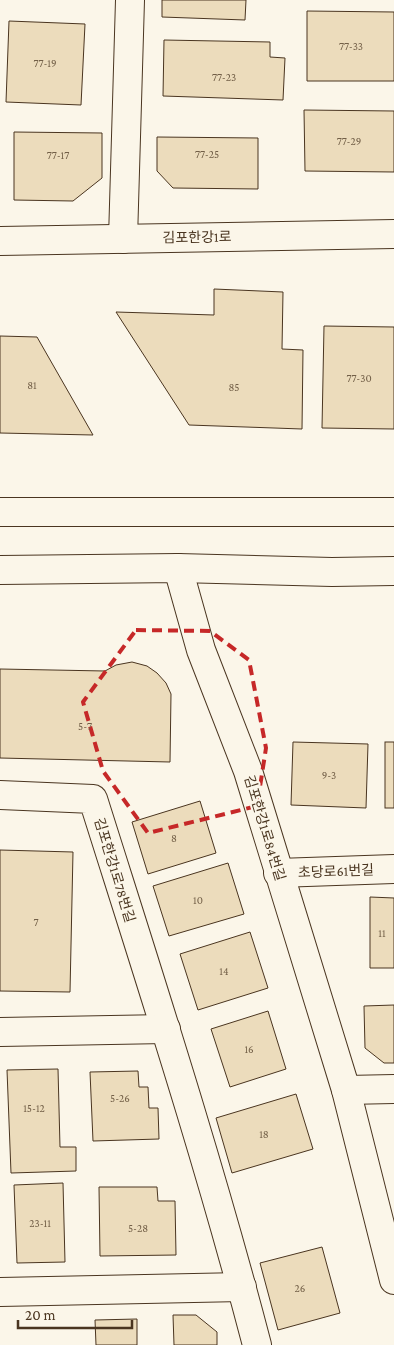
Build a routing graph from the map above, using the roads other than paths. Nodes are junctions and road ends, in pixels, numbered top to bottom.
1 (130, 0) edge
2 (394, 234) edge
3 (123, 239) junction
4 (0, 241) edge
5 (0, 512) edge
6 (394, 512) edge
7 (178, 568) junction
8 (0, 570) edge
9 (394, 571) edge
10 (0, 795) edge
11 (394, 868) edge
12 (278, 872) junction
13 (166, 1029) junction
14 (0, 1032) edge
15 (394, 1089) edge
16 (346, 1090) junction
17 (394, 1280) edge
18 (242, 1287) junction
19 (0, 1292) edge
20 (257, 1345) edge

1 - 3 street
2 - 3 street, 김포한강1로
3 - 4 street, 김포한강1로
5 - 6 street
7 - 8 street
7 - 9 street
7 - 12 street, 김포한강1로84번길
10 - 13 street, 김포한강1로78번길
11 - 12 street, 초당로61번길
12 - 16 street, 김포한강1로84번길
13 - 14 street
13 - 18 street, 김포한강1로78번길
15 - 16 street
16 - 17 street, 김포한강1로84번길
18 - 19 street
18 - 20 street, 김포한강1로78번길

